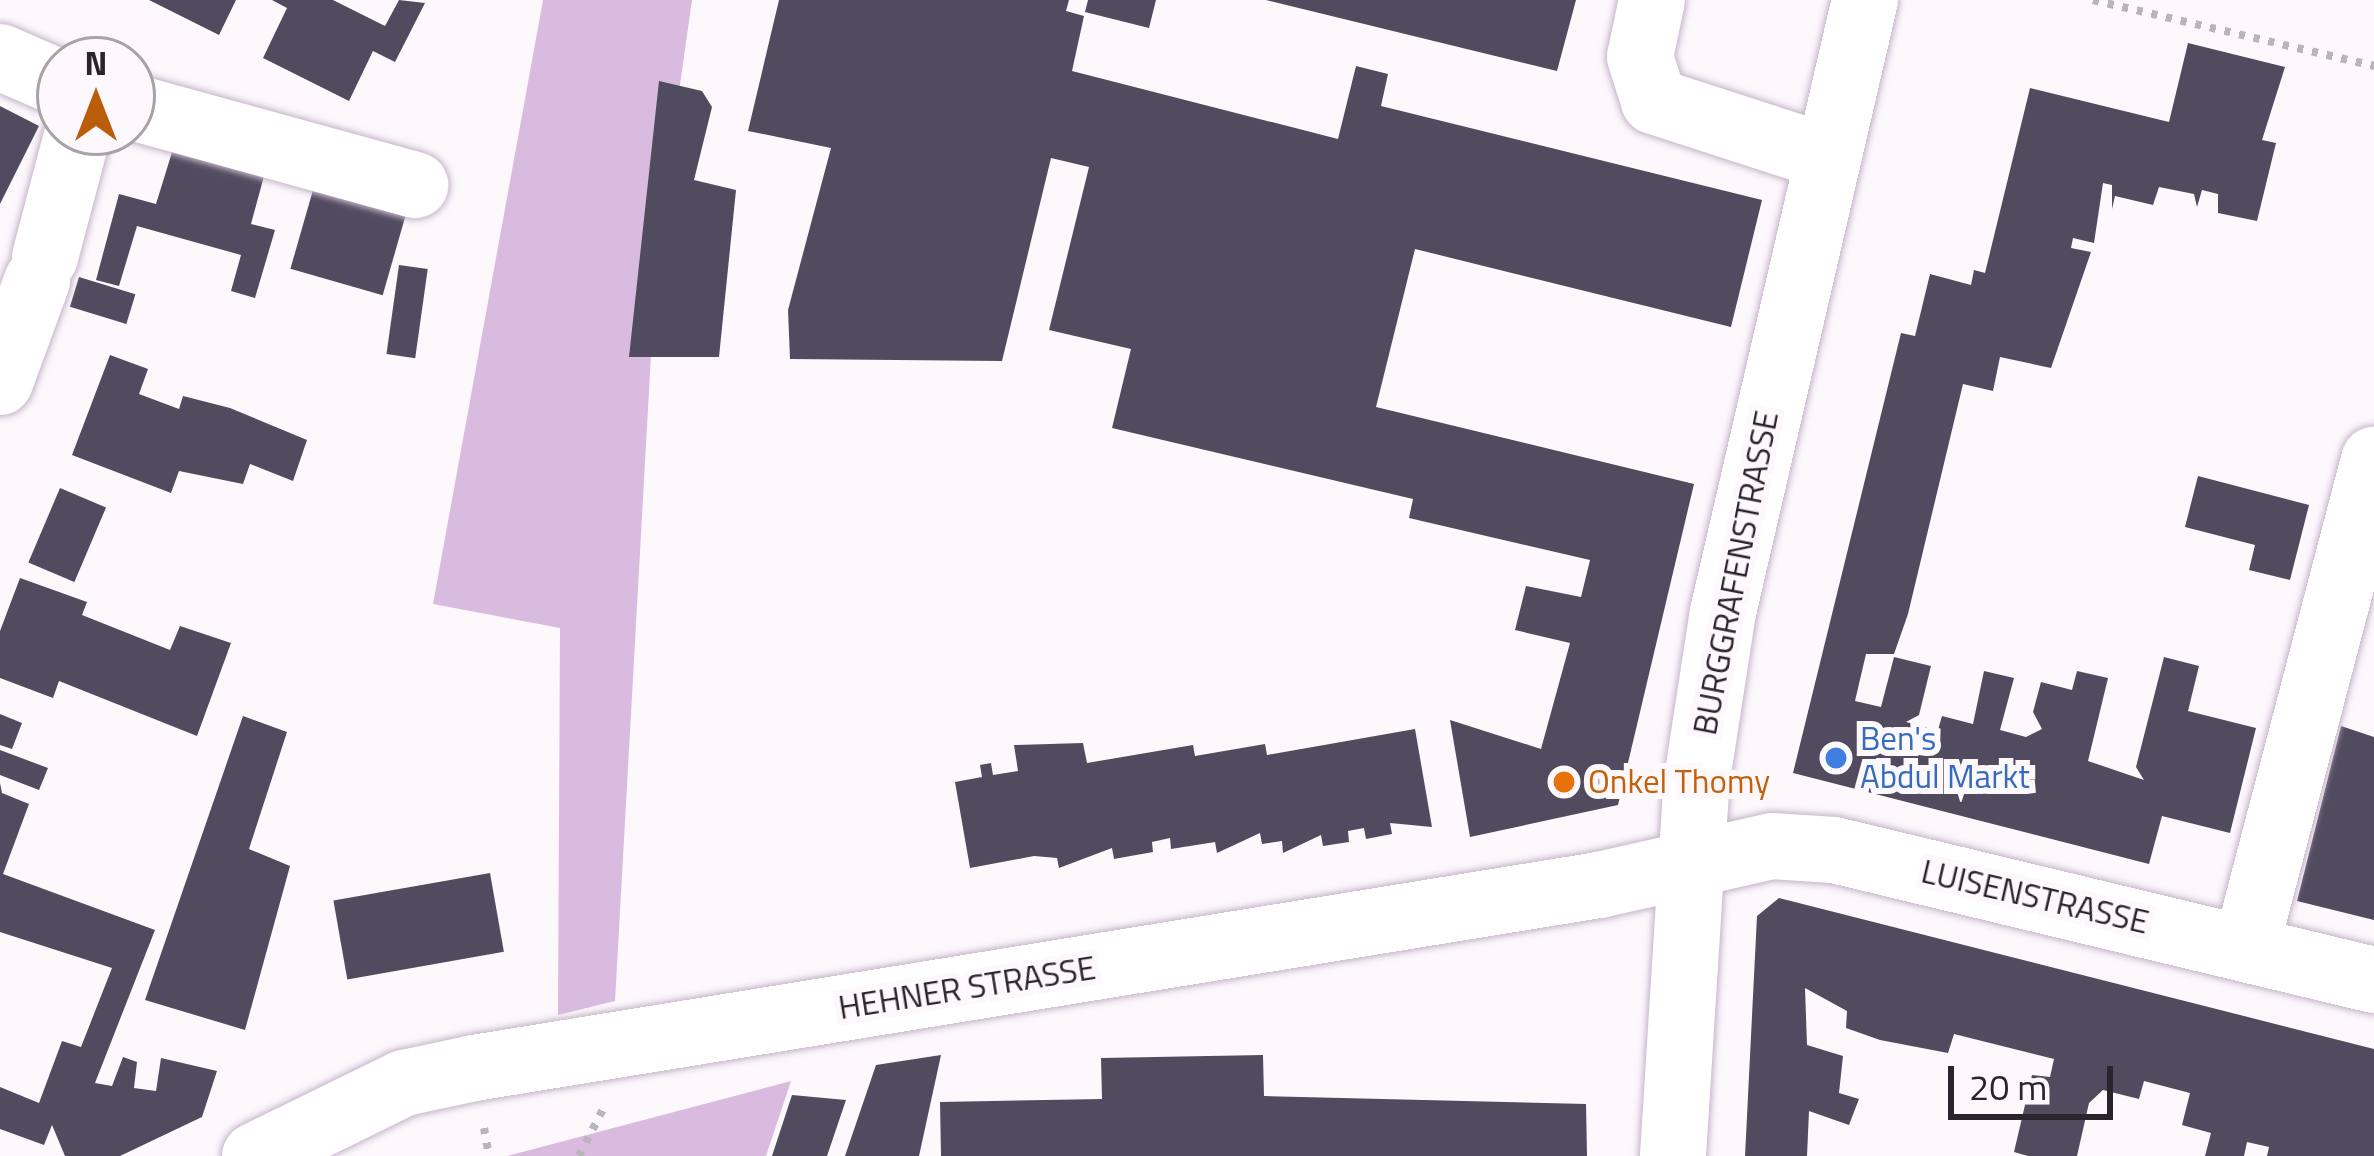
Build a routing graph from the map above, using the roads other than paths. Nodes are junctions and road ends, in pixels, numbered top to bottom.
1 (1652, 0) edge
2 (1864, 0) edge
3 (0, 57) edge
4 (36, 73) edge
5 (156, 114) edge
6 (72, 156) edge
7 (1826, 157) junction
8 (415, 185) dead end
9 (0, 382) edge
10 (2374, 460) edge
11 (1692, 857) junction
12 (2246, 947) junction
13 (2374, 980) edge
14 (255, 1156) edge
15 (1673, 1156) edge

1 - 7 street
2 - 7 street, BURGGRAFENSTRASSE
3 - 4 street
5 - 8 street
6 - 9 street
7 - 11 street, BURGGRAFENSTRASSE
10 - 12 street
11 - 12 street, LUISENSTRASSE
11 - 14 street, HEHNER STRASSE
11 - 15 street, BURGGRAFENSTRASSE
12 - 13 street, LUISENSTRASSE

